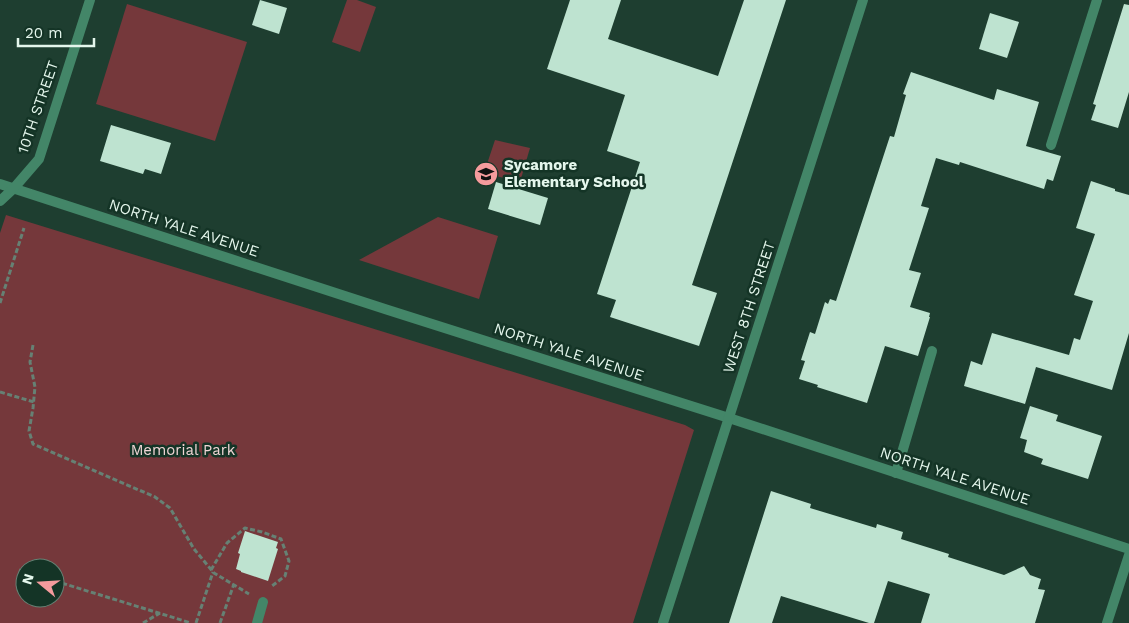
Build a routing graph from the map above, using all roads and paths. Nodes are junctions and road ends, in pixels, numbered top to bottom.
1 (90, 0) edge
2 (863, 0) edge
3 (1097, 0) edge
4 (1051, 145) dead end
5 (0, 184) edge
6 (14, 188) junction
7 (0, 201) edge
8 (24, 228) dead end
9 (0, 303) edge
10 (33, 346) dead end
11 (932, 351) dead end
12 (0, 392) edge
13 (34, 402) junction
14 (729, 418) junction
15 (896, 473) junction
16 (1129, 549) edge
17 (1129, 555) edge
18 (212, 571) junction
19 (65, 584) edge
20 (234, 584) junction
21 (263, 602) junction
22 (160, 613) junction
23 (143, 623) edge
24 (192, 623) edge
25 (196, 623) edge
26 (220, 623) edge
27 (257, 623) edge
28 (663, 623) edge
29 (1107, 623) edge

1 - 6 street, 10TH STREET
2 - 14 street, WEST 8TH STREET
3 - 4 street
5 - 6 street, NORTH YALE AVENUE
6 - 7 street, 10TH STREET
6 - 14 street, NORTH YALE AVENUE
8 - 9 path
10 - 13 path
11 - 15 street
12 - 13 path
13 - 18 path
14 - 15 street, NORTH YALE AVENUE
14 - 28 street, WEST 8TH STREET
15 - 16 street, NORTH YALE AVENUE
17 - 29 street
18 - 20 path
18 - 21 path
18 - 25 path
19 - 22 path
20 - 21 path
20 - 26 path
21 - 27 street
22 - 23 path
22 - 24 path

